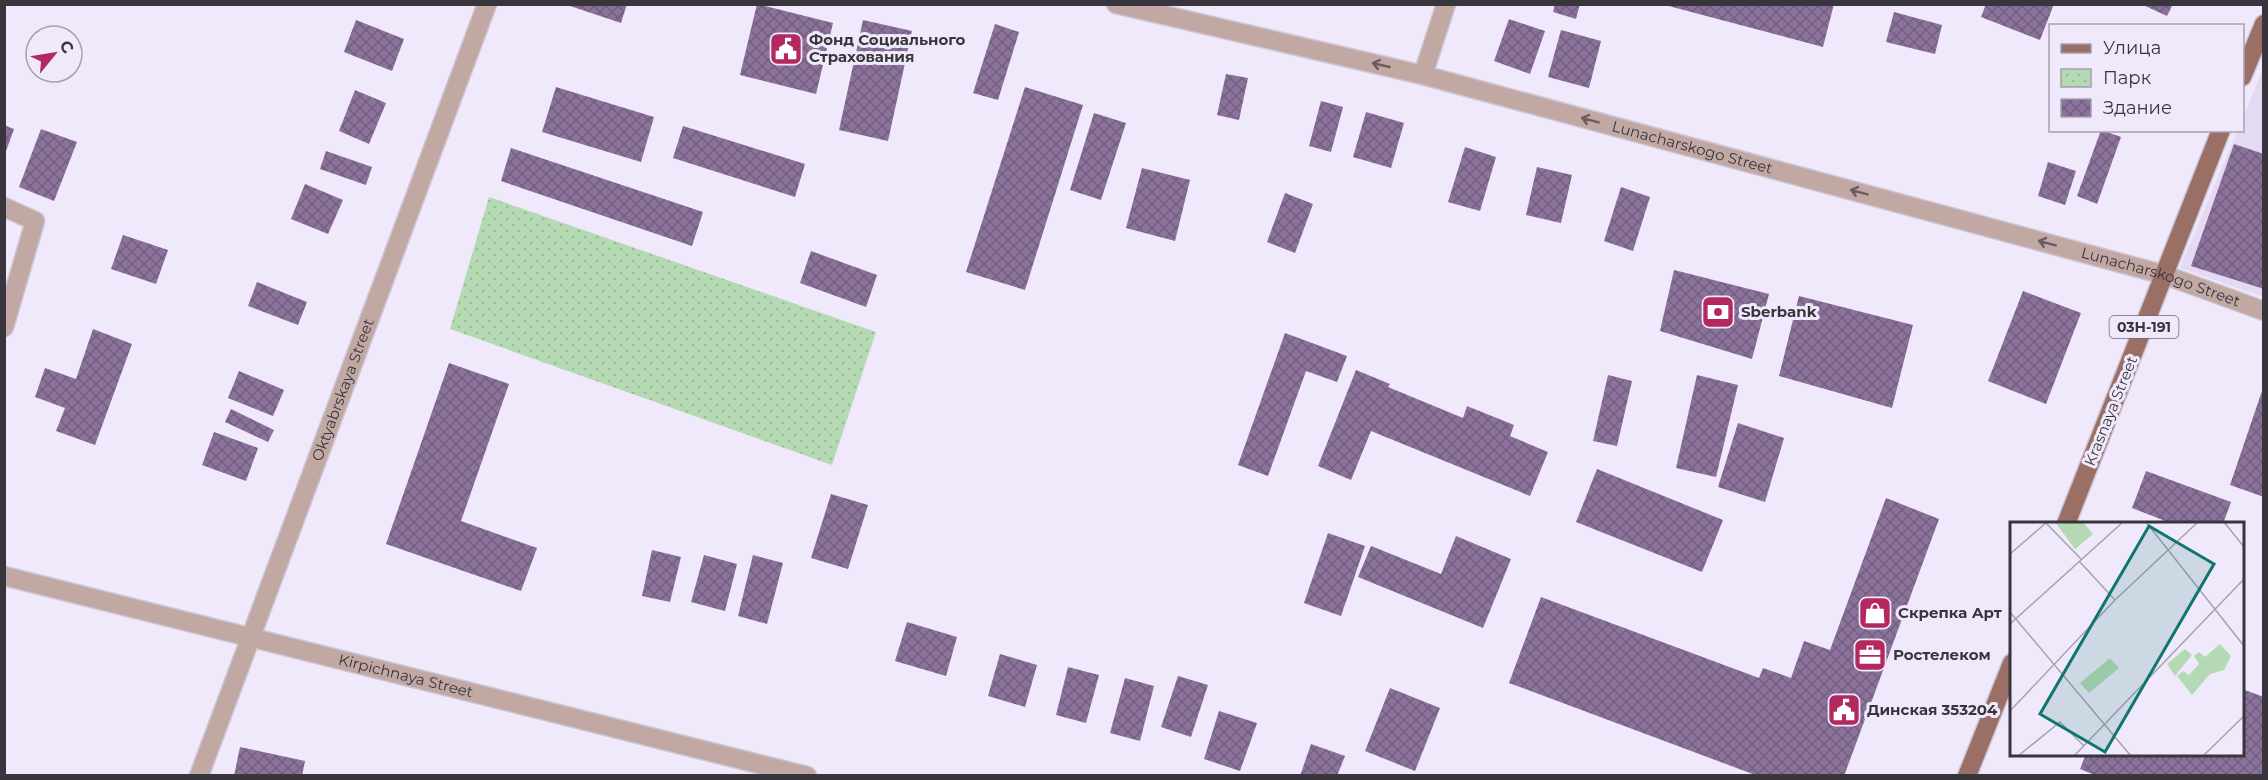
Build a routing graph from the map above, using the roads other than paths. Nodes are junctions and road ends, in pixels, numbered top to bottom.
1 (487, 4) edge
2 (1116, 4) edge
3 (1446, 4) edge
4 (2264, 24) edge
5 (2244, 72) edge
6 (1423, 75) junction
7 (2221, 132) edge
8 (4, 207) edge
9 (2164, 275) junction
10 (2264, 311) edge
11 (4, 327) edge
12 (2068, 522) edge
13 (4, 576) edge
14 (252, 638) junction
15 (2010, 668) edge
16 (199, 776) edge
17 (807, 776) edge
18 (1967, 776) edge

1 - 14 street, Oktyabrskaya Street
6 -> 2 street, Lunacharskogo Street
3 - 6 street
4 - 5 main road
9 -> 6 street, Lunacharskogo Street
7 - 9 main road, Krasnaya Street / 03Н-191
8 - 11 street
9 - 10 street, Lunacharskogo Street
9 - 12 main road, Krasnaya Street / 03Н-191
13 - 14 street, Kirpichnaya Street
14 - 16 street, Oktyabrskaya Street
14 - 17 street, Kirpichnaya Street
15 - 18 main road

